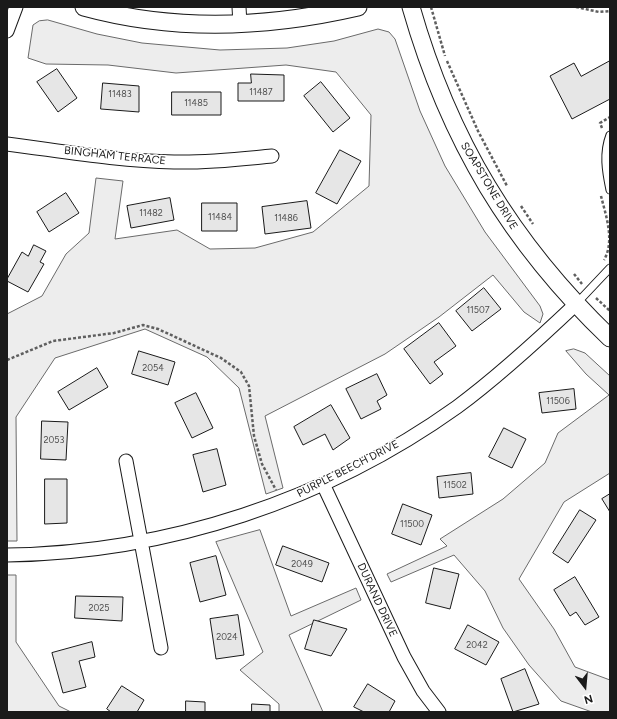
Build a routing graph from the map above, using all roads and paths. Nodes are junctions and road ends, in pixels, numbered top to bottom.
1 (16, 7) edge
2 (84, 7) edge
3 (239, 7) edge
4 (358, 7) edge
5 (412, 7) edge
6 (431, 7) edge
7 (576, 7) edge
8 (610, 11) edge
9 (240, 24) junction
10 (7, 31) edge
11 (610, 117) edge
12 (600, 135) dead end
13 (610, 135) edge
14 (7, 144) edge
15 (272, 156) dead end
16 (510, 190) dead end
17 (610, 190) edge
18 (600, 194) dead end
19 (518, 202) dead end
20 (535, 227) dead end
21 (603, 262) dead end
22 (610, 268) edge
23 (572, 273) dead end
24 (577, 278) junction
25 (584, 278) dead end
26 (589, 292) junction
27 (576, 304) junction
28 (610, 311) edge
29 (610, 338) edge
30 (7, 360) edge
31 (126, 461) dead end
32 (323, 484) junction
33 (282, 501) junction
34 (141, 541) junction
35 (7, 555) edge
36 (161, 648) dead end
37 (439, 712) edge

1 - 10 street
2 - 9 street
3 - 9 street
4 - 9 street
5 - 27 street, SOAPSTONE DRIVE
6 - 16 path
7 - 8 path
11 - 12 path
13 - 17 lane
14 - 15 street, BINGHAM TERRACE
18 - 21 path
19 - 20 path
22 - 26 lane
23 - 24 path
24 - 25 path
24 - 26 path
26 - 27 lane
26 - 28 path
27 - 29 street, SOAPSTONE DRIVE
27 - 32 street, PURPLE BEECH DRIVE
30 - 33 path
31 - 34 street
32 - 33 street, PURPLE BEECH DRIVE
32 - 37 street, DURAND DRIVE
33 - 34 street, PURPLE BEECH DRIVE
34 - 35 street, PURPLE BEECH DRIVE
34 - 36 street

